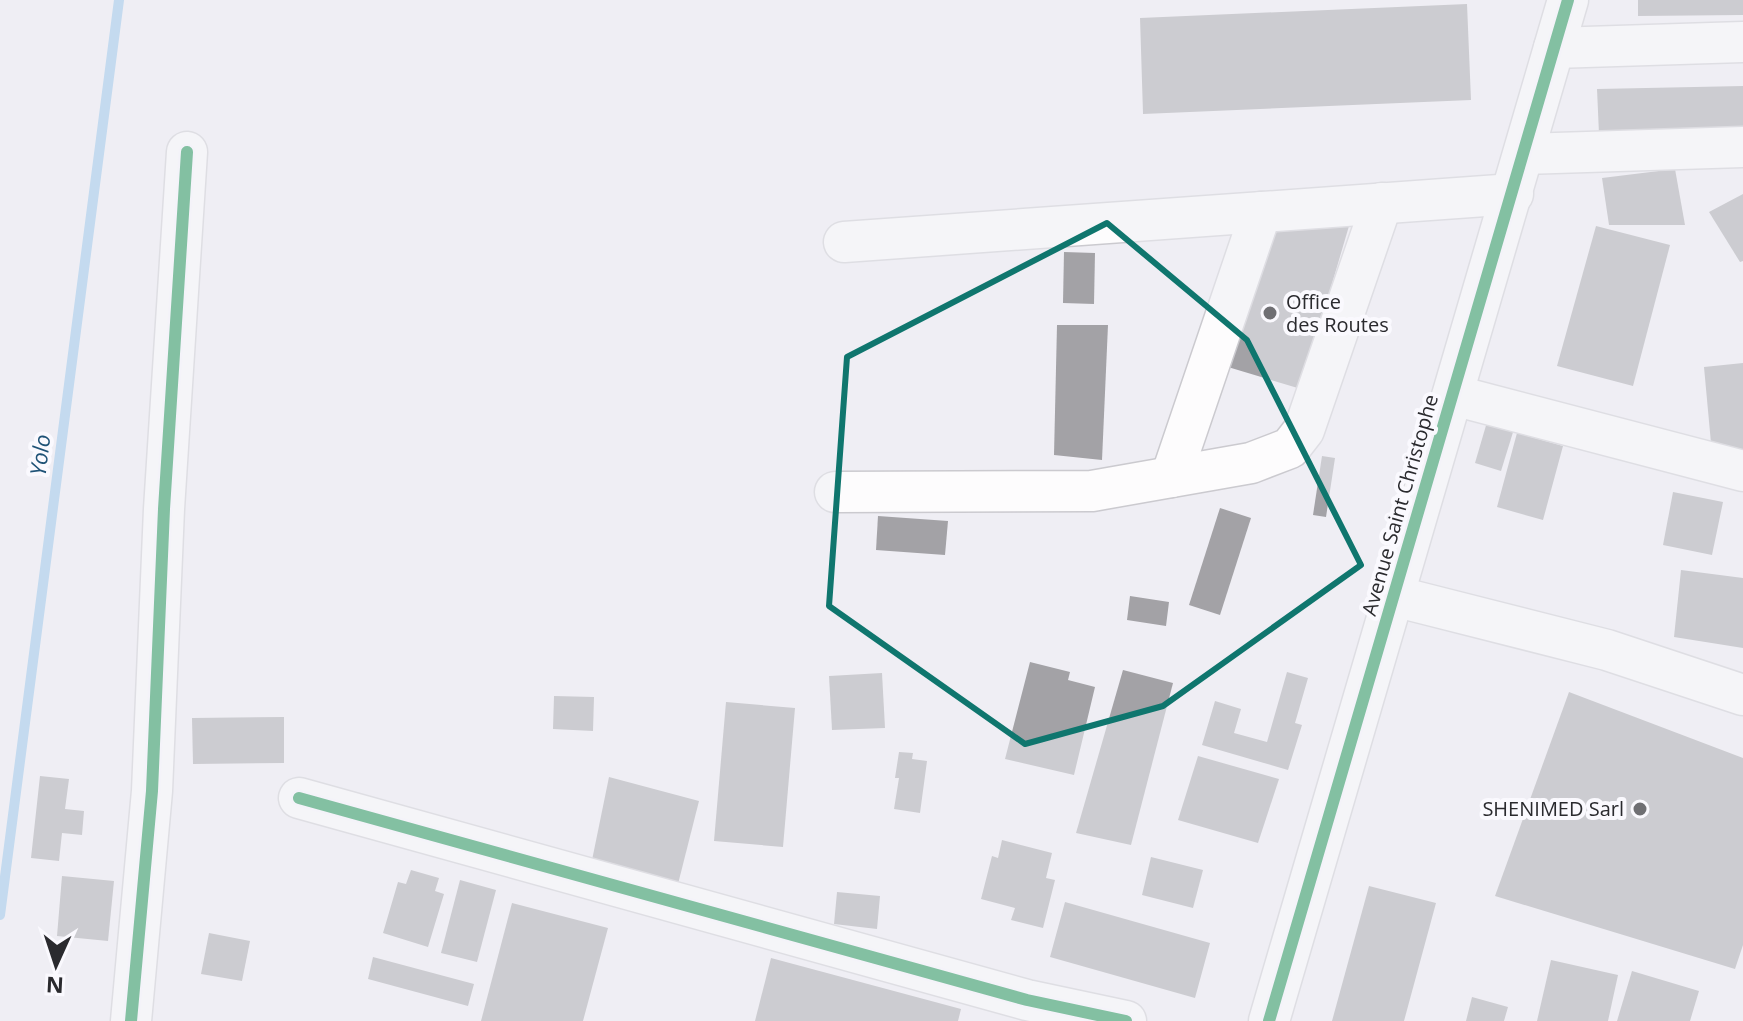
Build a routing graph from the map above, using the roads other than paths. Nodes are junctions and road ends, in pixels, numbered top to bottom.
1 (1568, 0) edge
2 (1743, 42) edge
3 (1554, 48) junction
4 (1743, 147) edge
5 (187, 152) dead end
6 (1524, 154) junction
7 (1513, 194) junction
8 (1382, 203) junction
9 (1261, 212) junction
10 (844, 242) dead end
11 (1453, 395) junction
12 (1743, 471) edge
13 (1171, 477) junction
14 (835, 492) dead end
15 (1394, 596) junction
16 (1743, 695) edge
17 (299, 798) dead end
18 (131, 1021) edge
19 (1126, 1021) edge
20 (1269, 1021) edge

1 - 3 street, Avenue Saint Christophe
2 - 3 street
3 - 6 street, Avenue Saint Christophe
4 - 6 street
5 - 18 street
6 - 7 street, Avenue Saint Christophe
7 - 8 street
7 - 11 street, Avenue Saint Christophe
8 - 9 street
8 - 13 street
9 - 10 street
9 - 13 street
11 - 12 street
11 - 15 street, Avenue Saint Christophe
13 - 14 street
15 - 16 street
15 - 20 street, Avenue Saint Christophe
17 - 19 street

